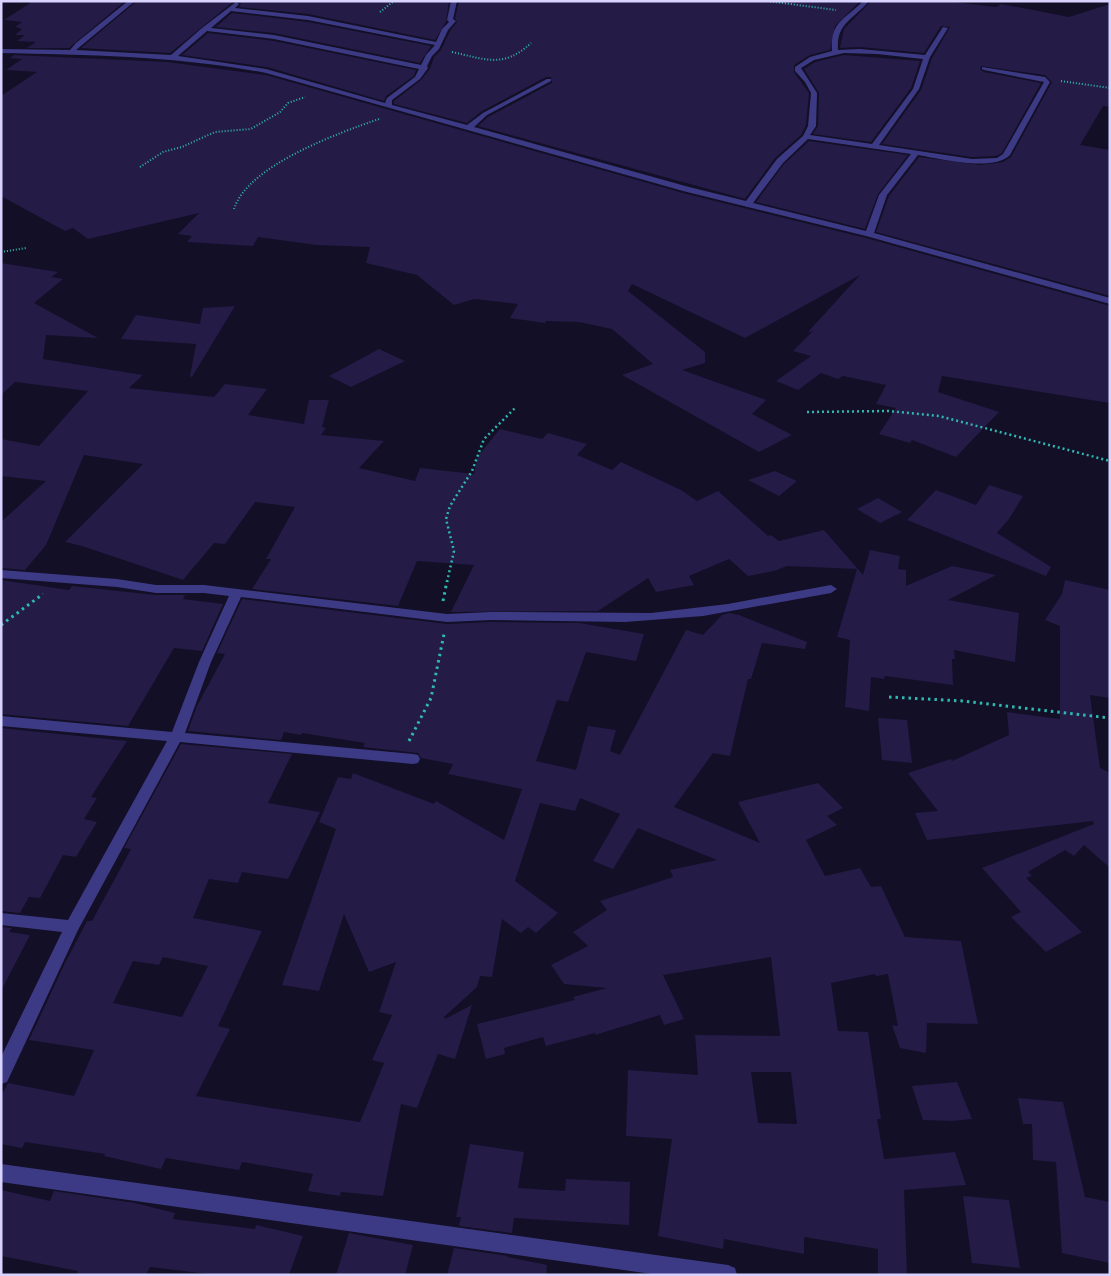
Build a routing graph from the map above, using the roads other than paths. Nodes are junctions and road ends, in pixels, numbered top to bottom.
1 (132, 1) edge
2 (240, 1) edge
3 (454, 1) edge
4 (866, 1) edge
5 (230, 9) junction
6 (945, 28) dead end
7 (204, 29) junction
8 (437, 46) junction
9 (1, 51) edge
10 (835, 51) junction
11 (71, 53) junction
12 (172, 57) junction
13 (927, 57) junction
14 (424, 68) junction
15 (984, 68) dead end
16 (549, 80) dead end
17 (388, 106) junction
18 (468, 128) junction
19 (806, 137) junction
20 (875, 146) junction
21 (918, 152) junction
22 (749, 203) junction
23 (869, 234) junction
24 (1110, 301) edge
25 (1, 574) edge
26 (831, 589) dead end
27 (236, 594) junction
28 (1, 721) edge
29 (176, 738) junction
30 (413, 759) dead end
31 (1, 919) edge
32 (72, 927) junction
33 (1, 1076) edge
34 (1, 1173) edge
35 (728, 1275) edge

1 - 11 street
2 - 5 street
3 - 8 street
4 - 10 street
5 - 7 street
5 - 8 street
6 - 13 street
7 - 12 street
7 - 14 street
8 - 14 street
9 - 11 street
10 - 13 street
10 - 19 street
11 - 12 street
12 - 17 street
13 - 20 street
14 - 17 street
15 - 21 street
16 - 18 street
17 - 18 street
18 - 22 street
19 - 20 street
19 - 22 street
20 - 21 street
21 - 23 street
22 - 23 street
23 - 24 street
25 - 27 street
26 - 27 street
27 - 29 street
28 - 29 street
29 - 30 street
29 - 32 street
31 - 32 street
32 - 33 street
34 - 35 street

